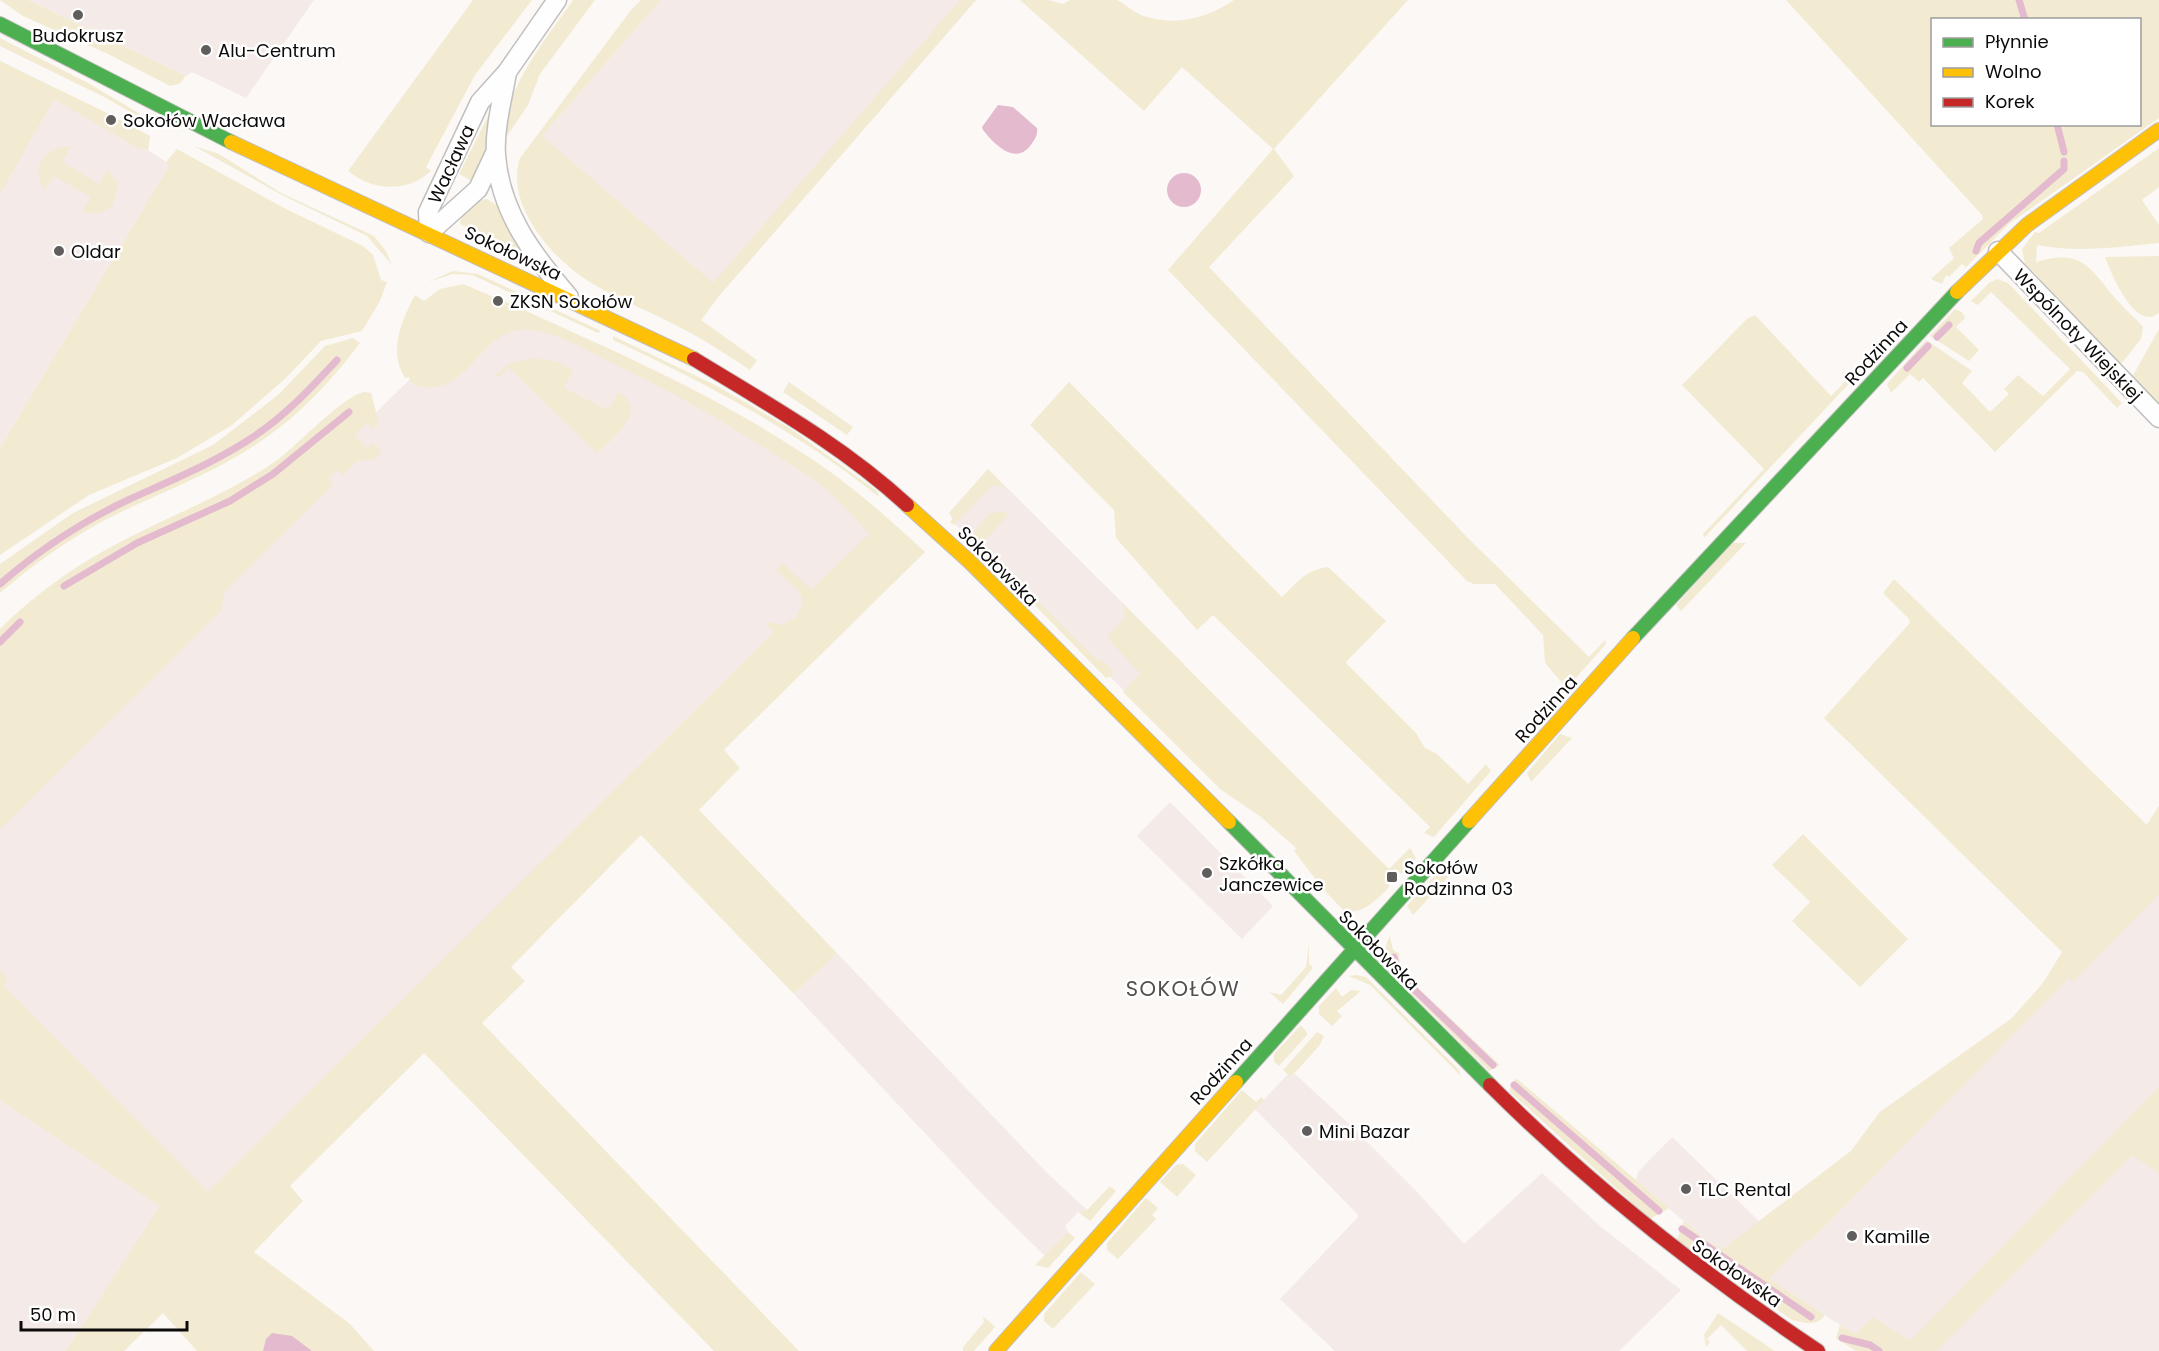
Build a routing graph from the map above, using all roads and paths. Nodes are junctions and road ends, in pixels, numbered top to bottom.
1 (557, 0) edge
2 (0, 24) edge
3 (507, 72) junction
4 (2159, 130) edge
5 (495, 153) junction
6 (429, 233) junction
7 (1998, 251) junction
8 (573, 300) junction
9 (2159, 418) edge
10 (1354, 950) junction
11 (996, 1351) edge
12 (1818, 1351) edge

1 - 3 street, Wacława
2 - 6 street, Sokołowska
3 - 5 street, Wacława
3 - 6 street, Wacława
4 - 7 street, Rodzinna
5 - 6 street, Wacława
5 - 8 street, Wacława
6 - 8 street, Sokołowska
7 - 9 street, Wspólnoty Wiejskiej
7 - 10 street, Rodzinna
8 - 10 street, Sokołowska
10 - 11 street, Rodzinna
10 - 12 street, Sokołowska

